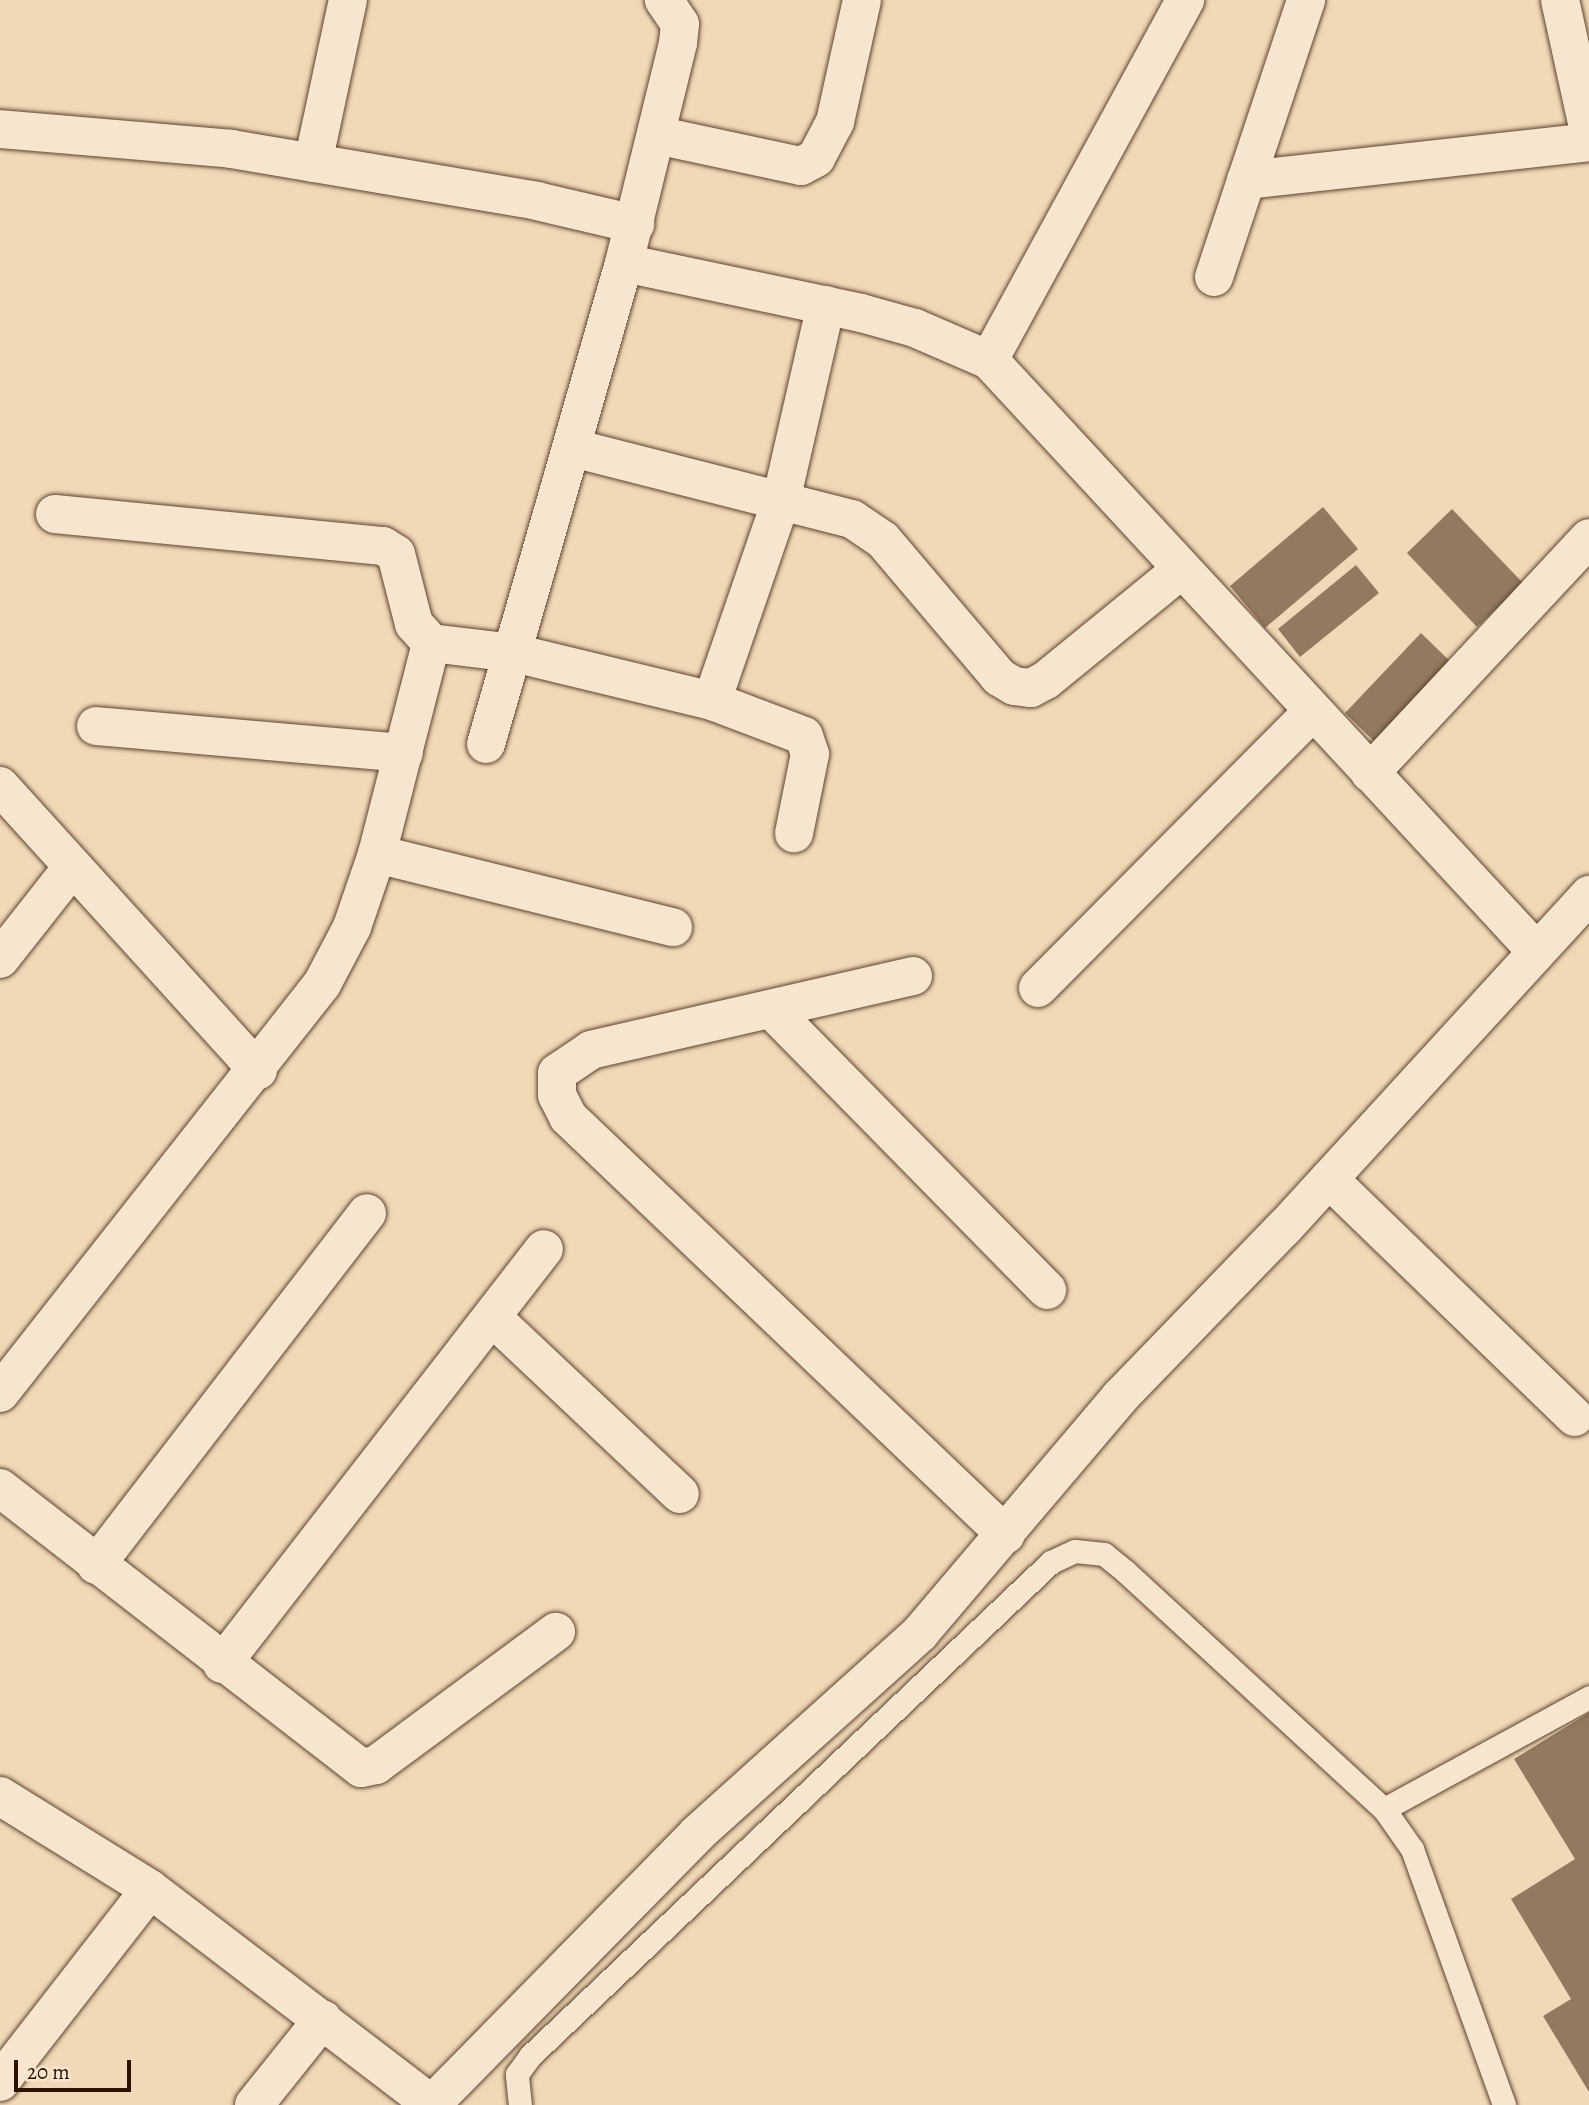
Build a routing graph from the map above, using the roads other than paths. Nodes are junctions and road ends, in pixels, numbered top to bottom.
1 (348, 0) edge
2 (664, 0) edge
3 (862, 0) edge
4 (1185, 0) edge
5 (1306, 0) edge
6 (1560, 0) edge
7 (0, 129) edge
8 (1589, 132) edge
9 (656, 135) junction
10 (1589, 142) edge
11 (313, 163) junction
12 (1246, 180) junction
13 (635, 224) junction
14 (624, 263) junction
15 (1214, 278) dead end
16 (826, 305) junction
17 (989, 360) junction
18 (573, 448) junction
19 (781, 501) junction
20 (55, 514) dead end
21 (1589, 538) edge
22 (1181, 570) junction
23 (431, 643) junction
24 (514, 653) junction
25 (712, 701) junction
26 (1313, 711) junction
27 (96, 726) dead end
28 (486, 744) dead end
29 (404, 753) junction
30 (1370, 773) junction
31 (0, 786) edge
32 (794, 833) dead end
33 (377, 854) junction
34 (70, 870) junction
35 (1589, 895) edge
36 (673, 927) dead end
37 (1536, 951) junction
38 (0, 959) edge
39 (912, 976) dead end
40 (1038, 988) dead end
41 (771, 1009) junction
42 (258, 1071) junction
43 (1329, 1179) junction
44 (367, 1213) dead end
45 (544, 1249) dead end
46 (1046, 1290) dead end
47 (492, 1317) junction
48 (0, 1393) edge
49 (1575, 1417) dead end
50 (0, 1488) edge
51 (680, 1494) dead end
52 (1006, 1535) junction
53 (96, 1565) junction
54 (556, 1632) dead end
55 (222, 1664) junction
56 (1589, 1697) edge
57 (0, 1796) edge
58 (1384, 1810) junction
59 (150, 1889) junction
60 (323, 2019) junction
61 (0, 2082) edge
62 (254, 2105) edge
63 (432, 2105) edge
64 (520, 2105) edge
65 (1504, 2105) edge

1 - 11 street
2 - 9 street
3 - 9 street
4 - 17 street
5 - 12 street
6 - 8 street
7 - 11 street
9 - 13 street
10 - 12 street
11 - 13 street
12 - 15 street
13 - 14 street
14 - 16 street
14 - 18 street
16 - 17 street
16 - 19 street
17 - 22 street
18 - 19 street
18 - 24 street
19 - 22 street
19 - 25 street
20 - 23 street
21 - 30 street
22 - 26 street
23 - 24 street
23 - 29 street
24 - 25 street
24 - 28 street
25 - 32 street
26 - 30 street
26 - 40 street
27 - 29 street
29 - 33 street
30 - 37 street
31 - 34 street
33 - 36 street
33 - 42 street
34 - 38 street
34 - 42 street
35 - 37 street
37 - 43 street
39 - 41 street
41 - 46 street
41 - 52 street
42 - 48 street
43 - 49 street
43 - 52 street
44 - 53 street
45 - 47 street
47 - 51 street
47 - 55 street
50 - 53 street
52 - 63 street
53 - 55 street
54 - 55 street
56 - 58 lane
57 - 59 street
58 - 64 lane
58 - 65 lane
59 - 60 street
59 - 61 street
60 - 62 street
60 - 63 street

